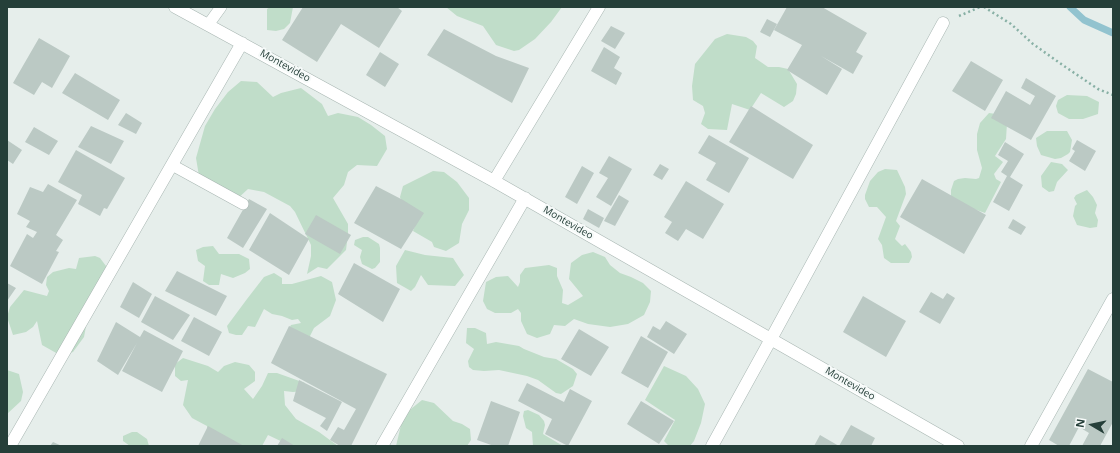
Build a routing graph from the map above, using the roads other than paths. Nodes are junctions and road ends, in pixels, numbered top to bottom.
1 (176, 7) edge
2 (222, 7) edge
3 (599, 7) edge
4 (943, 23) road end
5 (208, 25) junction
6 (242, 43) junction
7 (172, 165) junction
8 (494, 181) junction
9 (525, 198) junction
10 (243, 204) dead end
11 (1113, 299) edge
12 (772, 339) junction
13 (10, 446) edge
14 (382, 446) edge
15 (712, 446) edge
16 (958, 446) edge
17 (1031, 446) edge

1 - 5 street, Montevideo
2 - 5 lane
3 - 8 street
4 - 12 street
5 - 6 street, Montevideo
6 - 7 street
6 - 8 street, Montevideo
7 - 10 lane
7 - 13 street
8 - 9 street, Montevideo
9 - 12 street, Montevideo
9 - 14 street
11 - 17 street
12 - 15 street
12 - 16 street, Montevideo

